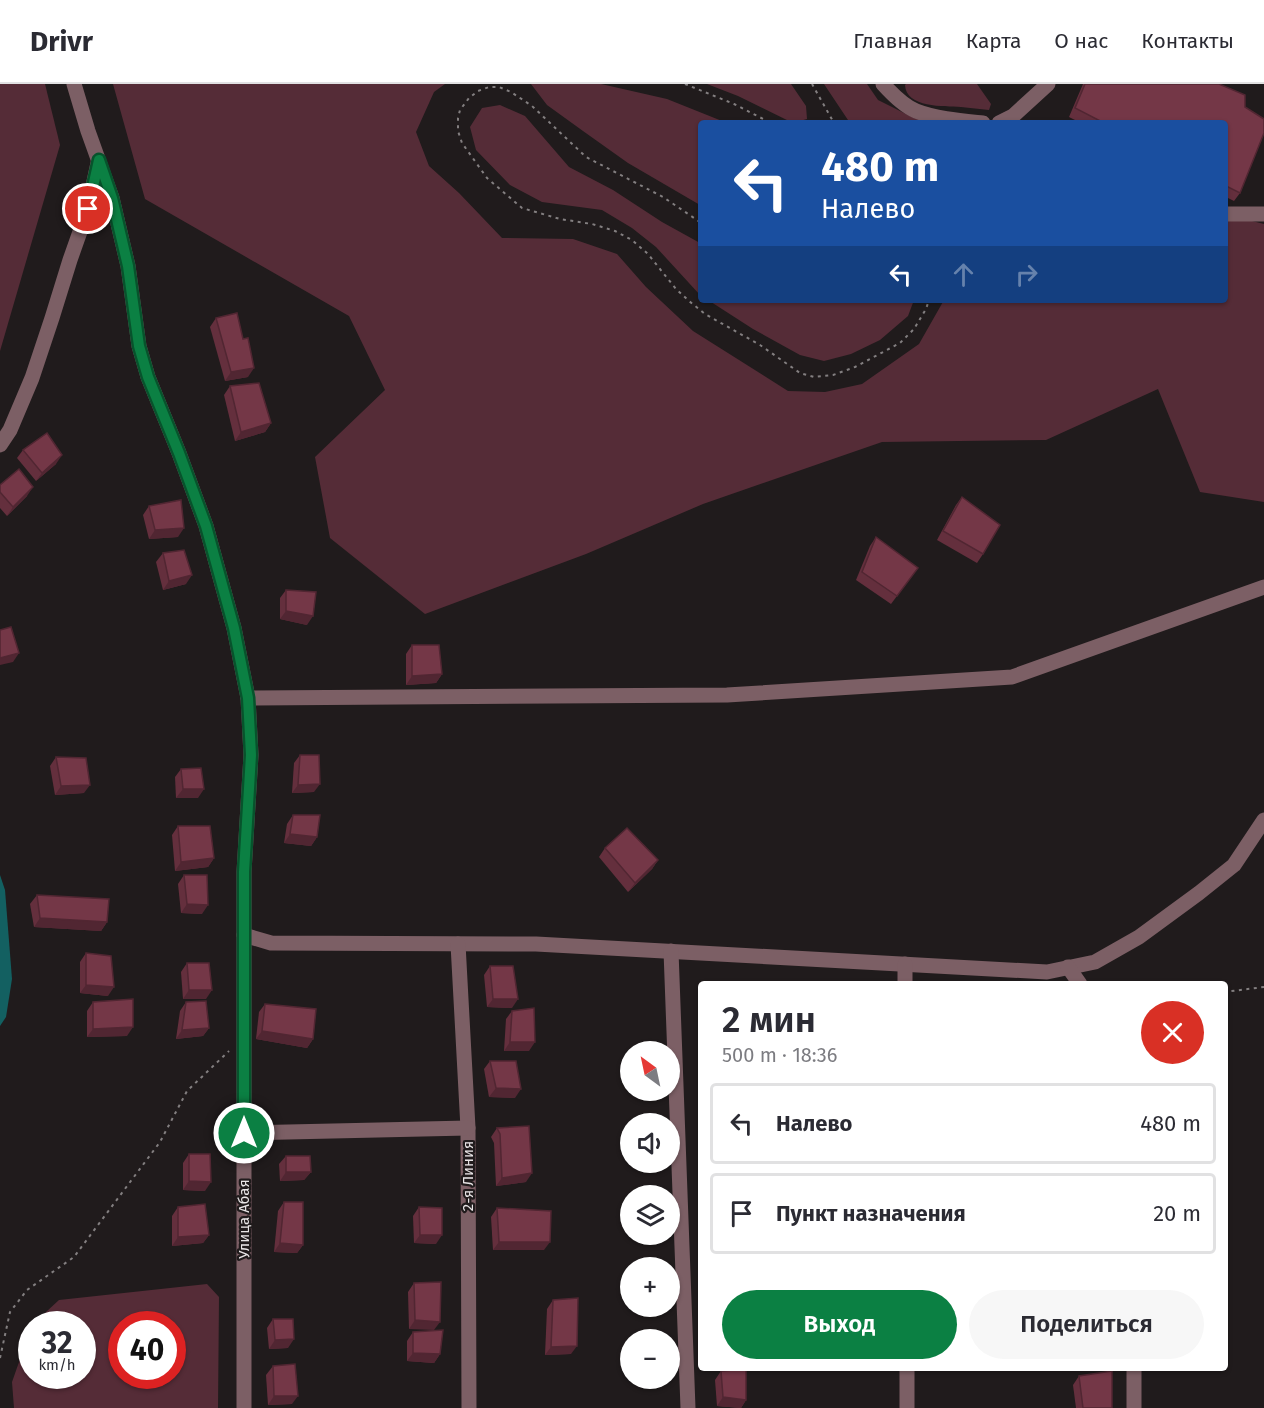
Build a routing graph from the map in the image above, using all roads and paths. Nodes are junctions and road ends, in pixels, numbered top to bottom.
1 (74, 84) edge
2 (685, 84) edge
3 (812, 84) edge
4 (883, 84) edge
5 (1048, 84) edge
6 (765, 120) edge
7 (832, 120) edge
8 (958, 120) edge
9 (1005, 120) edge
10 (99, 160) junction
11 (1228, 214) edge
12 (1264, 214) edge
13 (698, 221) edge
14 (928, 303) edge
15 (0, 445) edge
16 (1264, 587) edge
17 (248, 698) junction
18 (1264, 820) edge
19 (244, 935) junction
20 (458, 944) junction
21 (671, 951) junction
22 (905, 963) junction
23 (1068, 968) junction
24 (905, 981) edge
25 (1078, 981) edge
26 (1264, 987) edge
27 (1228, 992) edge
28 (245, 1036) junction
29 (468, 1128) junction
30 (244, 1133) junction
31 (0, 1358) edge
32 (907, 1371) edge
33 (1134, 1371) edge
34 (244, 1408) edge
35 (469, 1408) edge
36 (688, 1408) edge
37 (907, 1408) edge
38 (1134, 1408) edge

1 - 10 street, Улица Абая
2 - 6 path
3 - 7 path
4 - 8 street
5 - 9 street
10 - 15 street
10 - 17 street, Улица Абая
11 - 12 street
13 - 14 path
16 - 17 street
17 - 19 street, Улица Абая
18 - 23 street
19 - 20 street
19 - 28 street, Улица Абая
20 - 21 street
20 - 29 street, 2-я Линия
21 - 22 street
21 - 36 street
22 - 23 street
22 - 24 street
23 - 25 street
26 - 27 path
28 - 30 street, Улица Абая
28 - 31 path
29 - 30 street
29 - 35 street, 2-я Линия
30 - 34 street, Улица Абая
32 - 37 street
33 - 38 street

